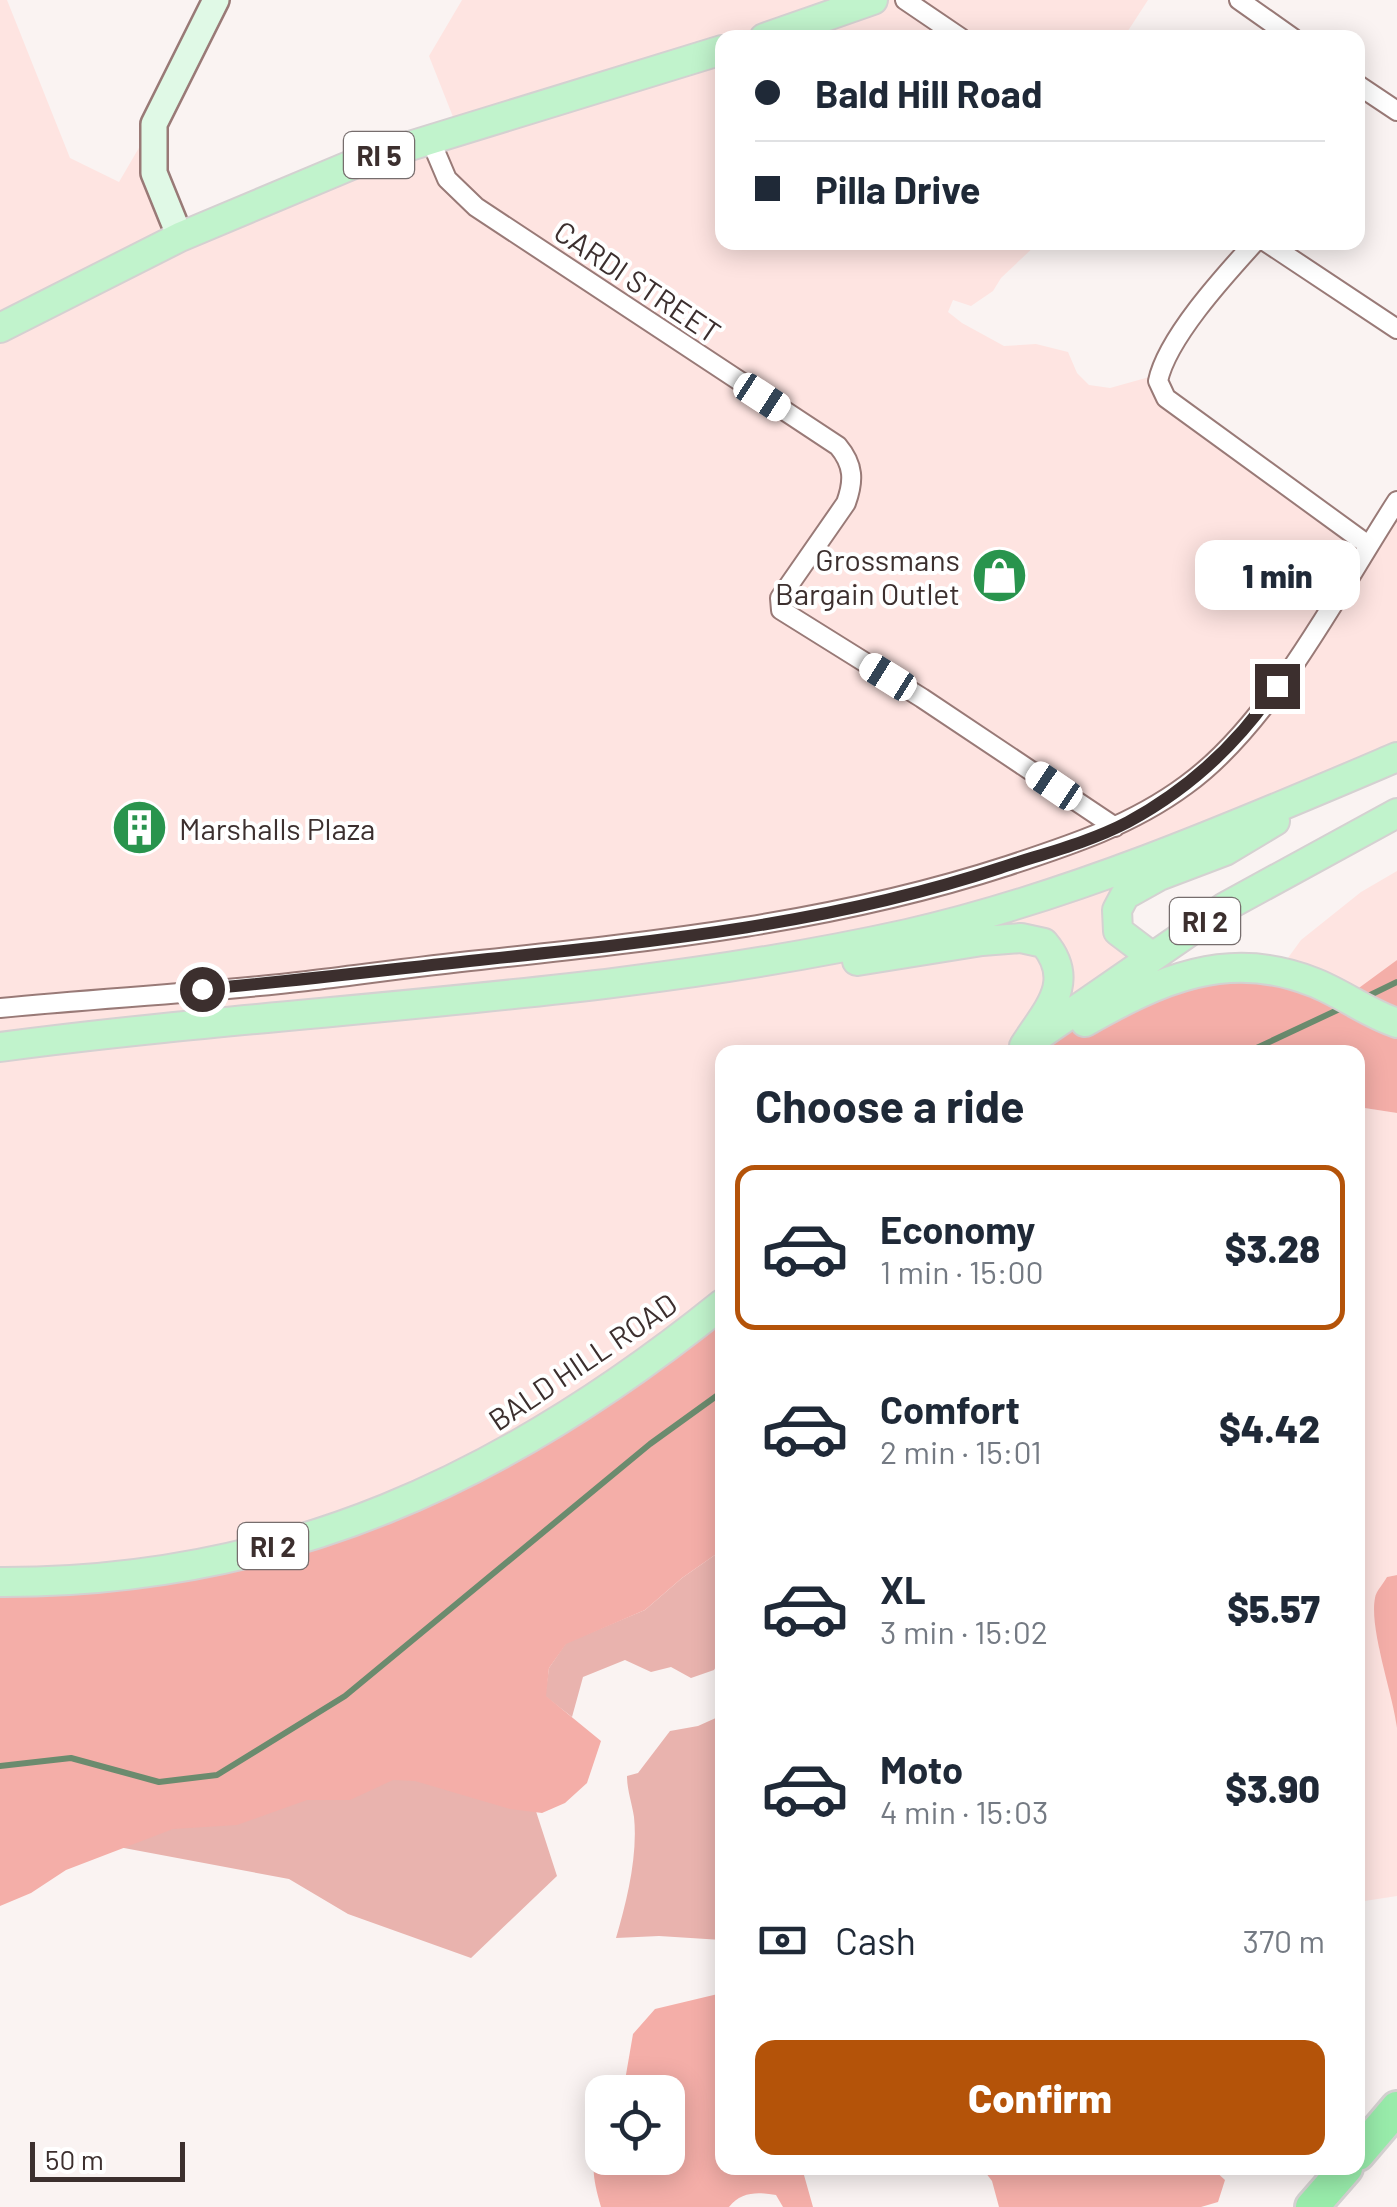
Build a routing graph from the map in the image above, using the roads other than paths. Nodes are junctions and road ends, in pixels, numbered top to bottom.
1 (216, 0) edge
2 (873, 0) edge
3 (905, 0) edge
4 (1239, 0) edge
5 (787, 30) edge
6 (949, 30) edge
7 (1282, 30) edge
8 (715, 52) edge
9 (1365, 89) edge
10 (1397, 111) edge
11 (430, 139) junction
12 (180, 237) junction
13 (1248, 250) edge
14 (1278, 250) edge
15 (0, 328) edge
16 (1397, 330) edge
17 (1397, 501) edge
18 (1368, 545) junction
19 (1397, 757) edge
20 (1349, 778) junction
21 (1397, 814) edge
22 (1115, 827) junction
23 (1152, 956) junction
24 (577, 989) junction
25 (0, 1008) edge
26 (1397, 1023) edge
27 (1027, 1045) edge
28 (1031, 1045) edge
29 (1034, 1045) edge
30 (0, 1046) edge
31 (715, 1309) edge
32 (0, 1585) edge
33 (1397, 2108) edge
34 (1365, 2146) edge
35 (1340, 2175) edge
36 (1312, 2207) edge

1 - 12 street
2 - 5 main road
3 - 6 street
4 - 7 street
8 - 11 main road, RI 5
9 - 10 street
11 - 12 main road, RI 5
11 - 22 street, CARDI STREET
12 - 15 main road, RI 5
13 - 18 street
14 - 16 street
17 - 18 street
18 - 22 street
19 - 20 main road
20 - 23 main road
20 - 24 main road
21 - 23 main road, RI 2
22 - 25 street
23 - 28 main road, RI 2
24 - 27 main road
24 - 30 main road
26 - 29 main road
31 - 32 main road, BALD HILL ROAD / RI 2
33 - 34 highway
35 - 36 highway

